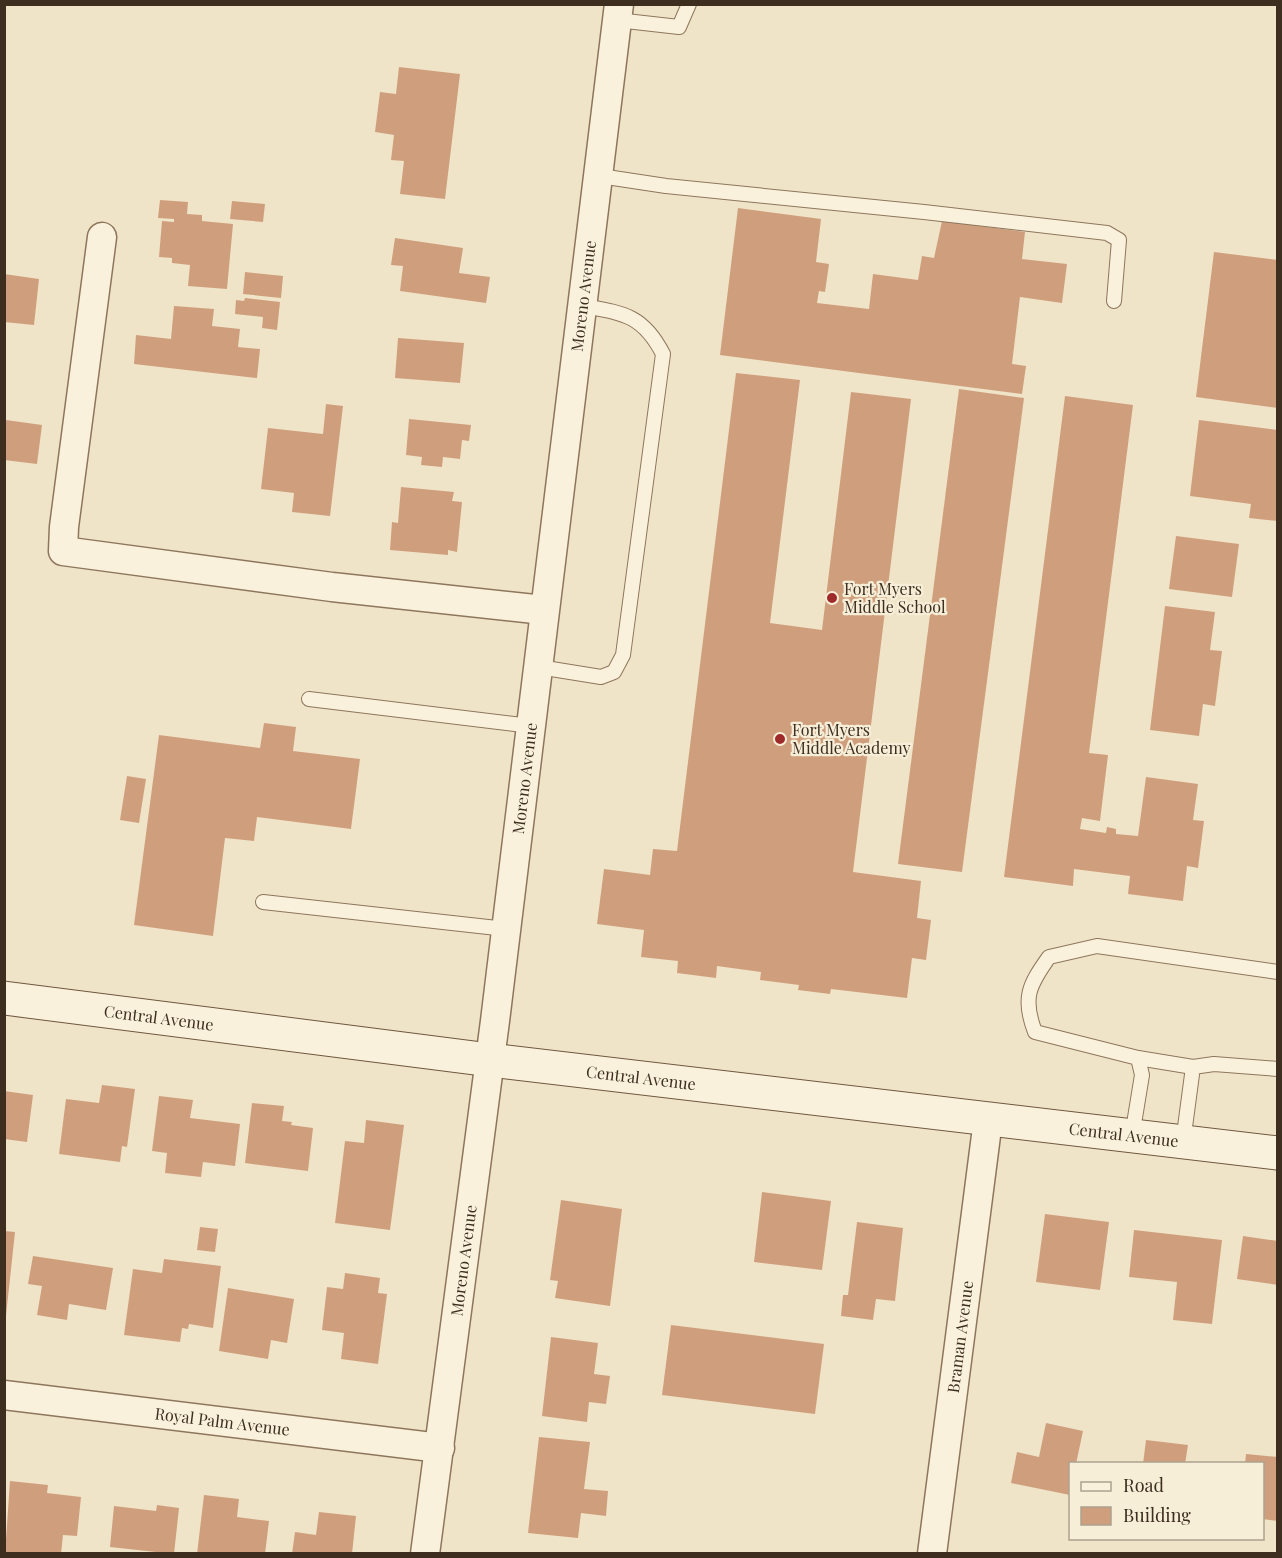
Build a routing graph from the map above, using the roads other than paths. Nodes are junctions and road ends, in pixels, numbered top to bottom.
1 (688, 4) edge
2 (618, 12) edge
3 (600, 176) junction
4 (102, 237) dead end
5 (1114, 301) dead end
6 (584, 306) junction
7 (544, 610) junction
8 (538, 667) junction
9 (309, 699) dead end
10 (531, 726) junction
11 (263, 902) dead end
12 (506, 928) junction
13 (1278, 972) edge
14 (4, 998) edge
15 (1138, 1058) junction
16 (490, 1060) junction
17 (1193, 1067) junction
18 (1278, 1069) edge
19 (988, 1120) junction
20 (1132, 1136) junction
21 (1183, 1142) junction
22 (1278, 1153) edge
23 (4, 1395) edge
24 (440, 1448) junction
25 (425, 1554) edge
26 (932, 1554) edge

1 - 2 lane
2 - 3 street, Moreno Avenue
3 - 5 lane
3 - 6 street, Moreno Avenue
4 - 7 street
6 - 7 street, Moreno Avenue
6 - 8 lane
7 - 8 street, Moreno Avenue
8 - 10 street, Moreno Avenue
9 - 10 lane
10 - 12 street, Moreno Avenue
11 - 12 lane
12 - 16 street, Moreno Avenue
13 - 15 lane
14 - 16 street, Central Avenue
15 - 17 lane
15 - 20 lane
16 - 19 street, Central Avenue
16 - 24 street, Moreno Avenue
17 - 18 lane
17 - 21 lane
19 - 20 street, Central Avenue
19 - 26 street, Braman Avenue
20 - 21 street, Central Avenue
21 - 22 street, Central Avenue
23 - 24 street, Royal Palm Avenue
24 - 25 street, Moreno Avenue

